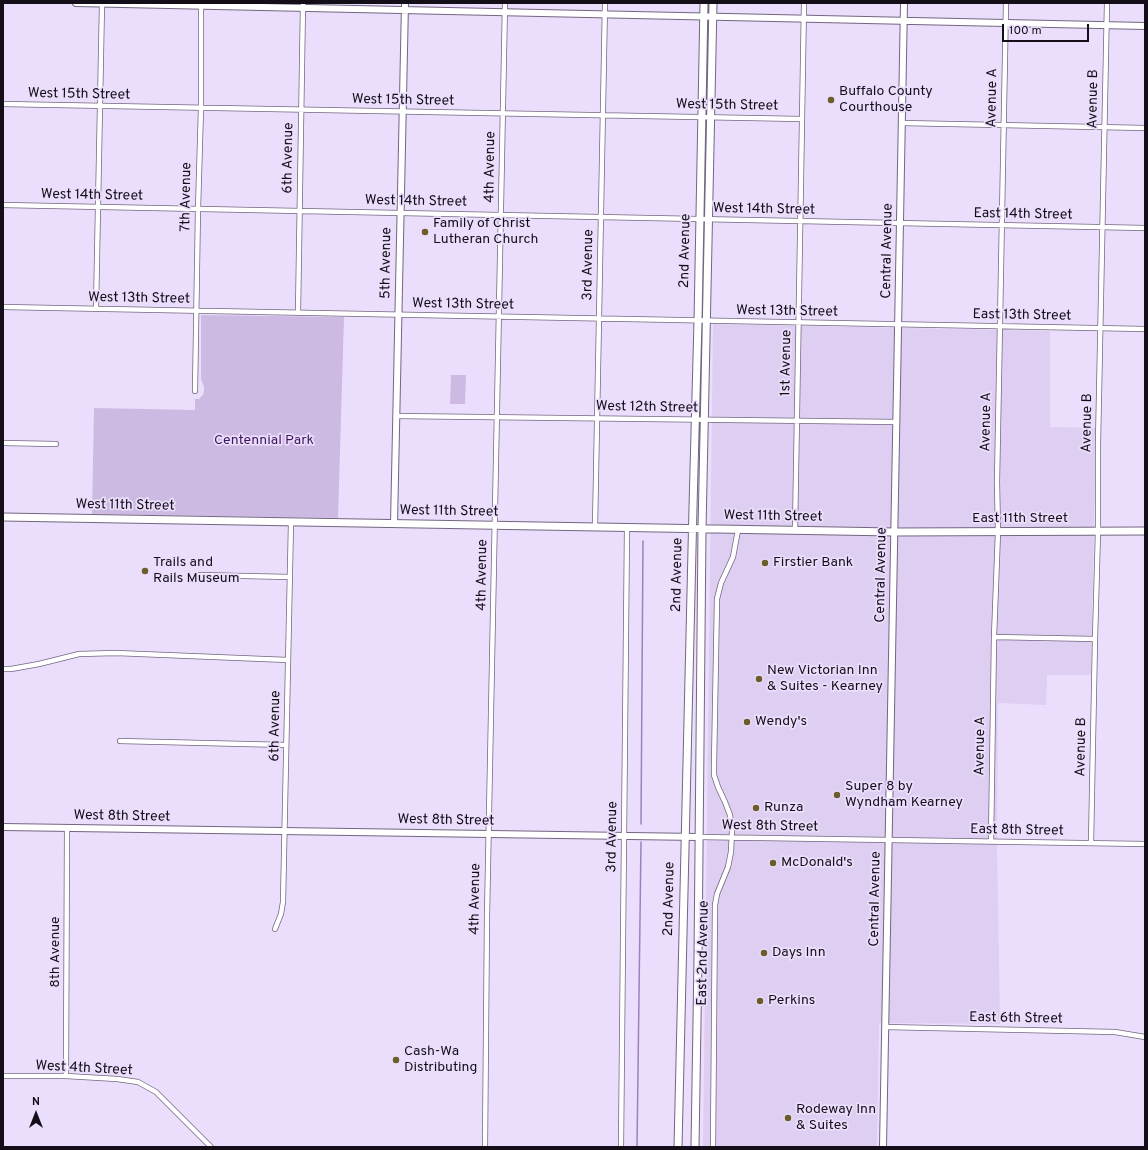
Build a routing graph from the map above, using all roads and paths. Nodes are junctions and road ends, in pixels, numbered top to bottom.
1 (76, 3) edge
2 (102, 3) edge
3 (405, 3) edge
4 (505, 3) edge
5 (605, 3) edge
6 (704, 3) edge
7 (713, 3) edge
8 (804, 3) edge
9 (904, 3) edge
10 (1006, 3) edge
11 (1107, 3) edge
12 (201, 4) edge
13 (303, 5) edge
14 (404, 10) junction
15 (505, 12) junction
16 (605, 14) junction
17 (704, 17) junction
18 (713, 17) junction
19 (804, 19) junction
20 (904, 21) junction
21 (1006, 23) junction
22 (1107, 25) junction
23 (1145, 26) edge
24 (3, 104) edge
25 (100, 106) junction
26 (201, 108) junction
27 (301, 110) junction
28 (402, 112) junction
29 (503, 113) junction
30 (603, 115) junction
31 (702, 117) junction
32 (711, 117) junction
33 (802, 119) junction
34 (902, 123) junction
35 (1004, 125) junction
36 (1105, 127) junction
37 (1145, 128) edge
38 (3, 205) edge
39 (98, 207) junction
40 (198, 209) junction
41 (300, 211) junction
42 (400, 213) junction
43 (501, 215) junction
44 (601, 217) junction
45 (700, 219) junction
46 (708, 220) junction
47 (800, 221) junction
48 (901, 224) junction
49 (1002, 225) junction
50 (1103, 227) junction
51 (1145, 228) edge
52 (3, 307) edge
53 (96, 309) junction
54 (196, 311) junction
55 (298, 313) junction
56 (398, 315) junction
57 (499, 317) junction
58 (599, 319) junction
59 (698, 321) junction
60 (706, 321) junction
61 (798, 323) junction
62 (899, 325) junction
63 (1000, 327) junction
64 (1101, 328) junction
65 (1145, 329) edge
66 (195, 391) dead end
67 (396, 416) junction
68 (497, 417) junction
69 (597, 418) junction
70 (695, 420) junction
71 (704, 420) junction
72 (797, 421) junction
73 (897, 422) junction
74 (3, 443) edge
75 (56, 444) dead end
76 (3, 517) edge
77 (291, 522) junction
78 (394, 524) junction
79 (495, 526) junction
80 (595, 527) junction
81 (627, 528) junction
82 (692, 529) junction
83 (702, 529) junction
84 (738, 530) junction
85 (795, 531) junction
86 (1098, 531) junction
87 (1145, 531) edge
88 (895, 532) junction
89 (998, 532) junction
90 (199, 575) dead end
91 (290, 577) junction
92 (994, 636) junction
93 (1095, 639) junction
94 (288, 660) junction
95 (3, 669) edge
96 (120, 742) dead end
97 (286, 745) junction
98 (3, 827) edge
99 (67, 828) junction
100 (285, 831) junction
101 (489, 834) junction
102 (624, 836) junction
103 (685, 837) junction
104 (699, 837) junction
105 (731, 838) junction
106 (889, 840) junction
107 (991, 842) junction
108 (1091, 843) junction
109 (1145, 844) edge
110 (275, 929) dead end
111 (885, 1027) junction
112 (1145, 1037) edge
113 (3, 1076) edge
114 (66, 1076) junction
115 (211, 1147) edge
116 (485, 1147) edge
117 (621, 1147) edge
118 (678, 1147) edge
119 (695, 1147) edge
120 (713, 1147) edge
121 (883, 1147) edge

1 - 2 street
2 - 12 street
2 - 25 street
3 - 14 street, 5th Avenue
4 - 15 street, 4th Avenue
5 - 16 street, 3rd Avenue
6 - 17 main road, 2nd Avenue
7 - 18 main road, 2nd Avenue
8 - 19 street, 1st Avenue
9 - 20 street, Central Avenue
10 - 21 street, Avenue A
11 - 22 street, Avenue B
12 - 13 street
12 - 26 street, 7th Avenue
13 - 14 street
13 - 27 street, 6th Avenue
14 - 15 street
14 - 28 street, 5th Avenue
15 - 16 street
15 - 29 street, 4th Avenue
16 - 17 street
16 - 30 street, 3rd Avenue
17 - 18 street
17 - 31 main road, 2nd Avenue
18 - 19 street
18 - 32 main road, 2nd Avenue
19 - 20 street
19 - 33 street, 1st Avenue
20 - 21 street
20 - 34 street, Central Avenue
21 - 22 street
21 - 35 street, Avenue A
22 - 23 street
22 - 36 street, Avenue B
24 - 25 street, West 15th Street
25 - 26 street, West 15th Street
25 - 39 street
26 - 27 street, West 15th Street
26 - 40 street, 7th Avenue
27 - 28 street, West 15th Street
27 - 41 street, 6th Avenue
28 - 29 street, West 15th Street
28 - 42 street, 5th Avenue
29 - 30 street, West 15th Street
29 - 43 street, 4th Avenue
30 - 31 street, West 15th Street
30 - 44 street, 3rd Avenue
31 - 32 street, West 15th Street
31 - 45 main road, 2nd Avenue
32 - 33 street, West 15th Street
32 - 46 main road, 2nd Avenue
33 - 47 street, 1st Avenue
34 - 35 street
34 - 48 street, Central Avenue
35 - 36 street
35 - 49 street, Avenue A
36 - 37 street
36 - 50 street, Avenue B
38 - 39 street, West 14th Street
39 - 40 street, West 14th Street
39 - 53 street
40 - 41 street, West 14th Street
40 - 54 street, 7th Avenue
41 - 42 street, West 14th Street
41 - 55 street, 6th Avenue
42 - 43 street, West 14th Street
42 - 56 street, 5th Avenue
43 - 44 street, West 14th Street
43 - 57 street, 4th Avenue
44 - 45 street, West 14th Street
44 - 58 street, 3rd Avenue
45 - 46 street, West 14th Street
45 - 59 main road, 2nd Avenue
46 - 47 street, West 14th Street
46 - 60 main road, 2nd Avenue
47 - 48 street, West 14th Street
47 - 61 street, 1st Avenue
48 - 49 street, East 14th Street
48 - 62 street, Central Avenue
49 - 50 street, East 14th Street
49 - 63 street, Avenue A
50 - 51 street, East 14th Street
50 - 64 street, Avenue B
52 - 53 street, West 13th Street
53 - 54 street, West 13th Street
54 - 55 street, West 13th Street
54 - 66 street, 7th Avenue
55 - 56 street, West 13th Street
56 - 57 street, West 13th Street
56 - 67 street, 5th Avenue
57 - 58 street, West 13th Street
57 - 68 street, 4th Avenue
58 - 59 street, West 13th Street
58 - 69 street, 3rd Avenue
59 - 60 street, West 13th Street
59 - 70 main road, 2nd Avenue
60 - 61 street, West 13th Street
60 - 71 main road, 2nd Avenue
61 - 62 street, West 13th Street
61 - 72 street, 1st Avenue
62 - 63 street, East 13th Street
62 - 73 street, Central Avenue
63 - 64 street, East 13th Street
63 - 89 street, Avenue A
64 - 65 street, East 13th Street
64 - 86 street, Avenue B
67 - 68 street, West 12th Street
67 - 78 street, 5th Avenue
68 - 69 street, West 12th Street
68 - 79 street, 4th Avenue
69 - 70 street, West 12th Street
69 - 80 street, 3rd Avenue
70 - 71 street, West 12th Street
70 - 82 main road, 2nd Avenue
71 - 72 street, West 12th Street
71 - 83 main road, 2nd Avenue
72 - 73 street, West 12th Street
72 - 85 street, 1st Avenue
73 - 88 street, Central Avenue
74 - 75 street
76 - 77 main road, West 11th Street
77 - 78 main road, West 11th Street
77 - 91 street, 6th Avenue
78 - 79 main road, West 11th Street
79 - 80 main road, West 11th Street
79 - 101 street, 4th Avenue
80 - 81 main road, West 11th Street
81 - 82 main road, West 11th Street
81 - 102 street, 3rd Avenue
82 - 83 main road, West 11th Street
82 - 103 main road, 2nd Avenue
83 - 84 main road, West 11th Street
83 - 104 main road, 2nd Avenue
84 - 85 main road, West 11th Street
84 - 105 street, East 2nd Avenue
85 - 88 main road, West 11th Street
86 - 87 main road, East 11th Street
86 - 89 main road, East 11th Street
86 - 93 street, Avenue B
88 - 89 main road, East 11th Street
88 - 106 street, Central Avenue
89 - 92 street, Avenue A
90 - 91 street
91 - 94 street, 6th Avenue
92 - 93 street
92 - 107 street, Avenue A
93 - 108 street, Avenue B
94 - 95 street
94 - 97 street, 6th Avenue
96 - 97 street
97 - 100 street, 6th Avenue
98 - 99 street, West 8th Street
99 - 100 street, West 8th Street
99 - 114 street, 8th Avenue
100 - 101 street, West 8th Street
100 - 110 street, 6th Avenue
101 - 102 street, West 8th Street
101 - 116 street, 4th Avenue
102 - 103 street, West 8th Street
102 - 117 street, 3rd Avenue
103 - 104 street, West 8th Street
103 - 118 main road, 2nd Avenue
104 - 105 street, West 8th Street
104 - 119 main road, 2nd Avenue
105 - 106 street, West 8th Street
105 - 120 street, East 2nd Avenue
106 - 107 street, East 8th Street
106 - 111 street, Central Avenue
107 - 108 street, East 8th Street
108 - 109 street, East 8th Street
111 - 112 street, East 6th Street
111 - 121 street, Central Avenue
113 - 114 street, West 4th Street
114 - 115 street, West 4th Street

